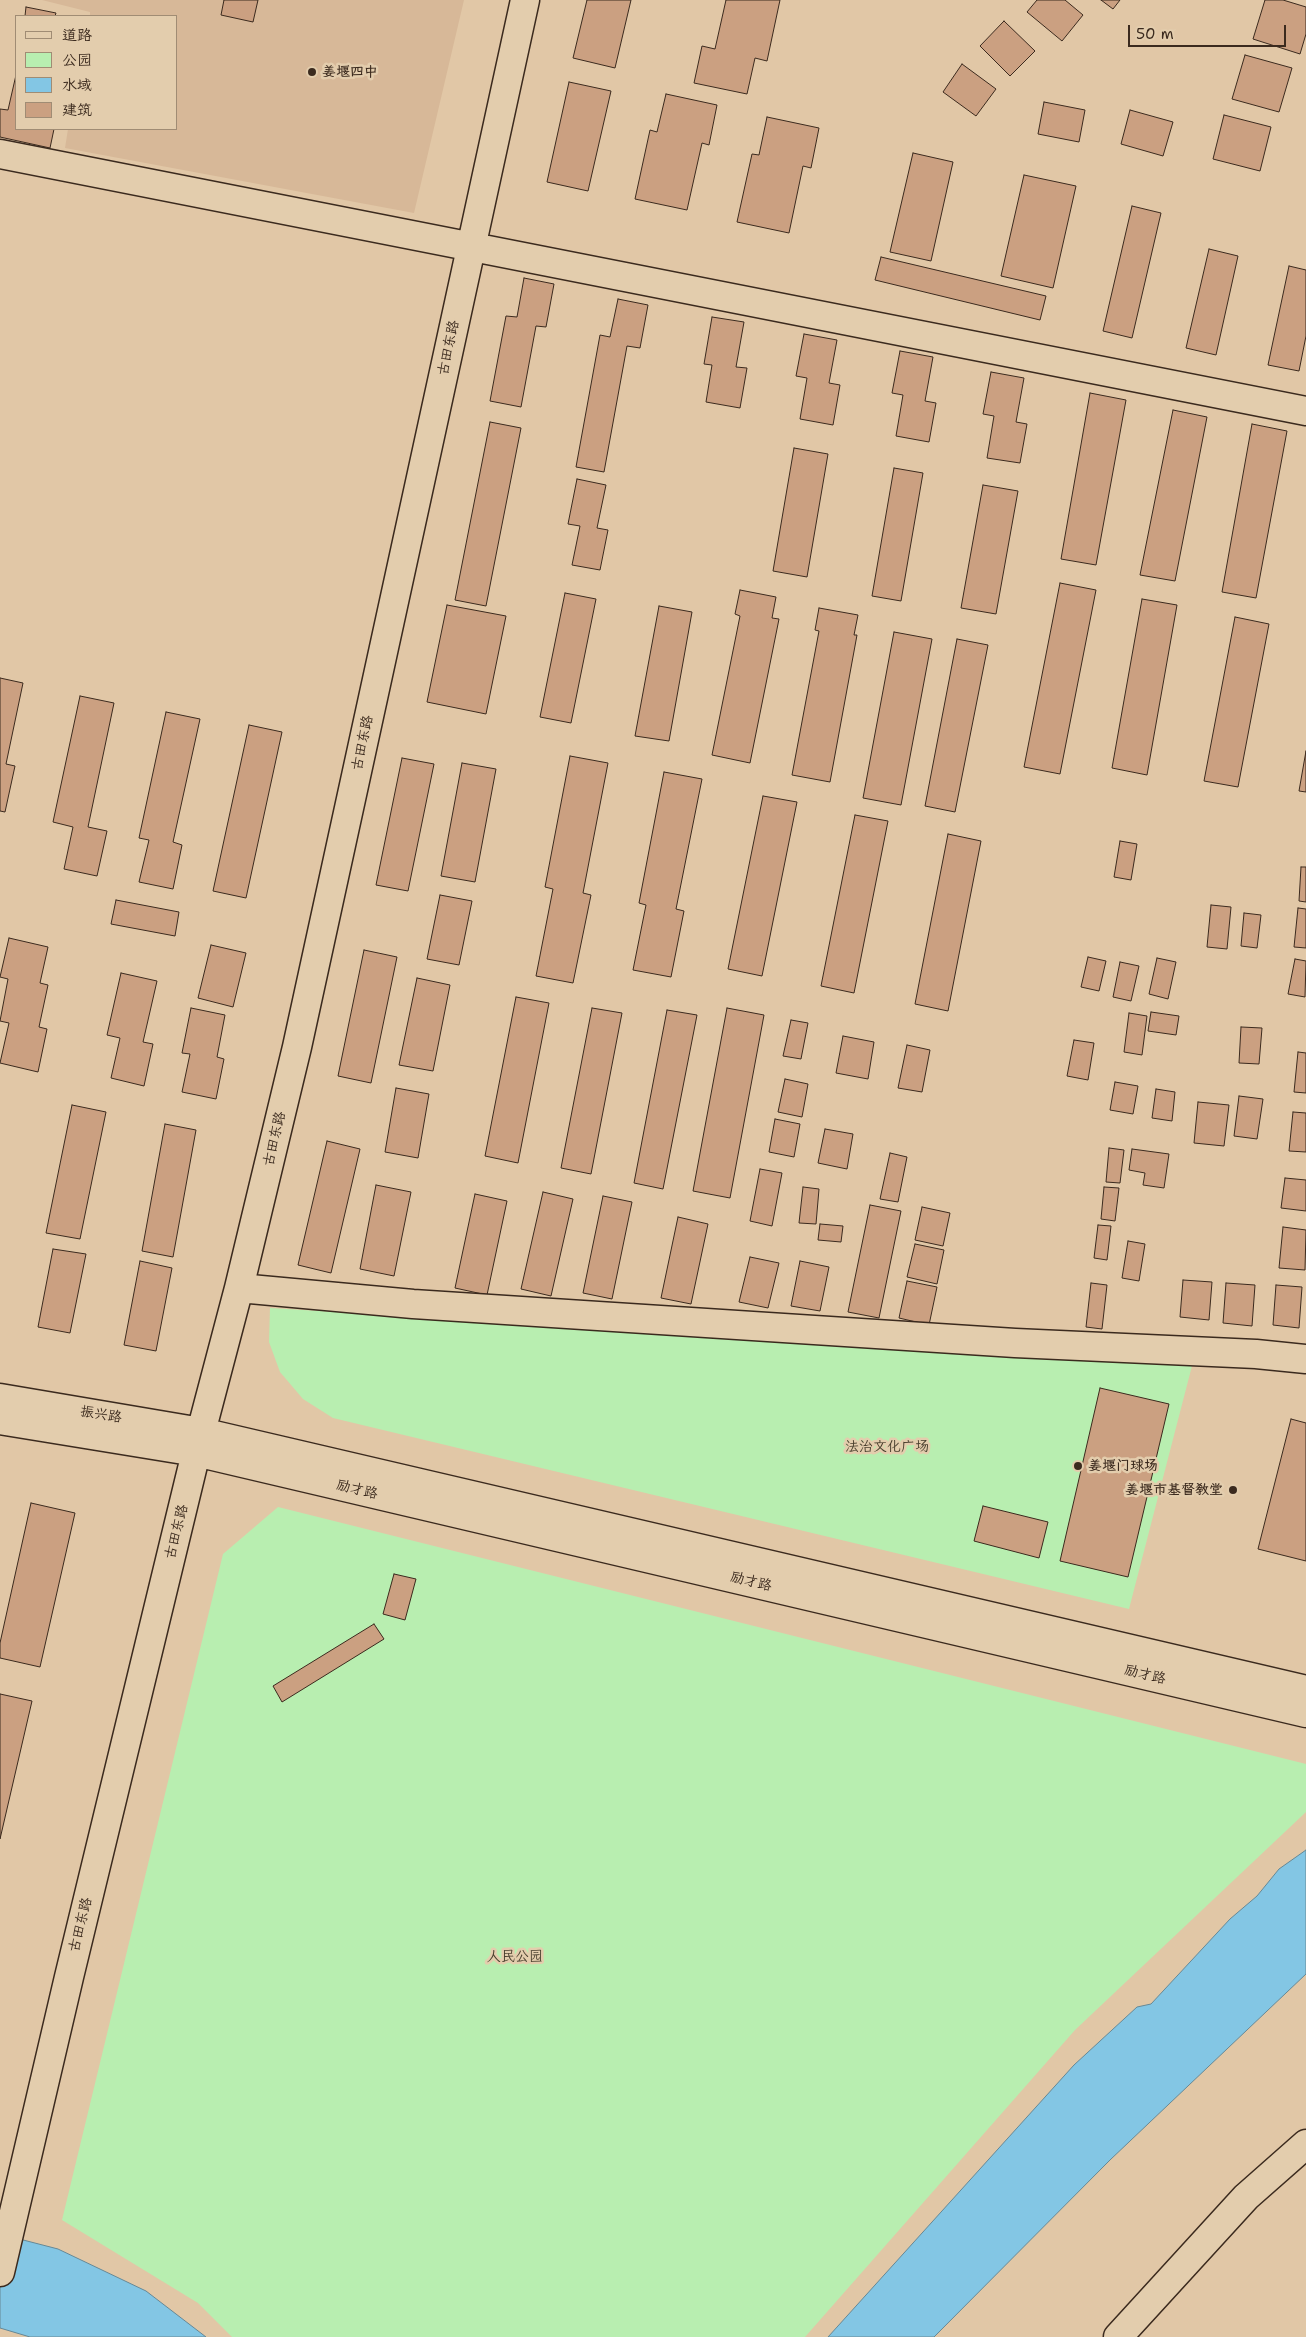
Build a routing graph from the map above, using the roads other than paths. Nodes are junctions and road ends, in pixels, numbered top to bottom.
1 (525, 0) edge
2 (0, 154) edge
3 (471, 247) junction
4 (1306, 411) edge
5 (240, 1288) junction
6 (1306, 1359) edge
7 (0, 1398) edge
8 (0, 1420) edge
9 (199, 1442) junction
10 (1306, 1690) edge
11 (1306, 1712) edge
12 (1306, 2144) edge
13 (0, 2272) edge
14 (1132, 2334) edge

1 - 3 street, 古田东路
2 - 3 street
3 - 4 street
3 - 5 street, 古田东路
5 - 6 street
5 - 9 street, 古田东路
7 - 9 street, 振兴路
8 - 9 street, 振兴路
9 - 10 street, 励才路
9 - 11 street, 励才路
9 - 13 street, 古田东路
12 - 14 street

